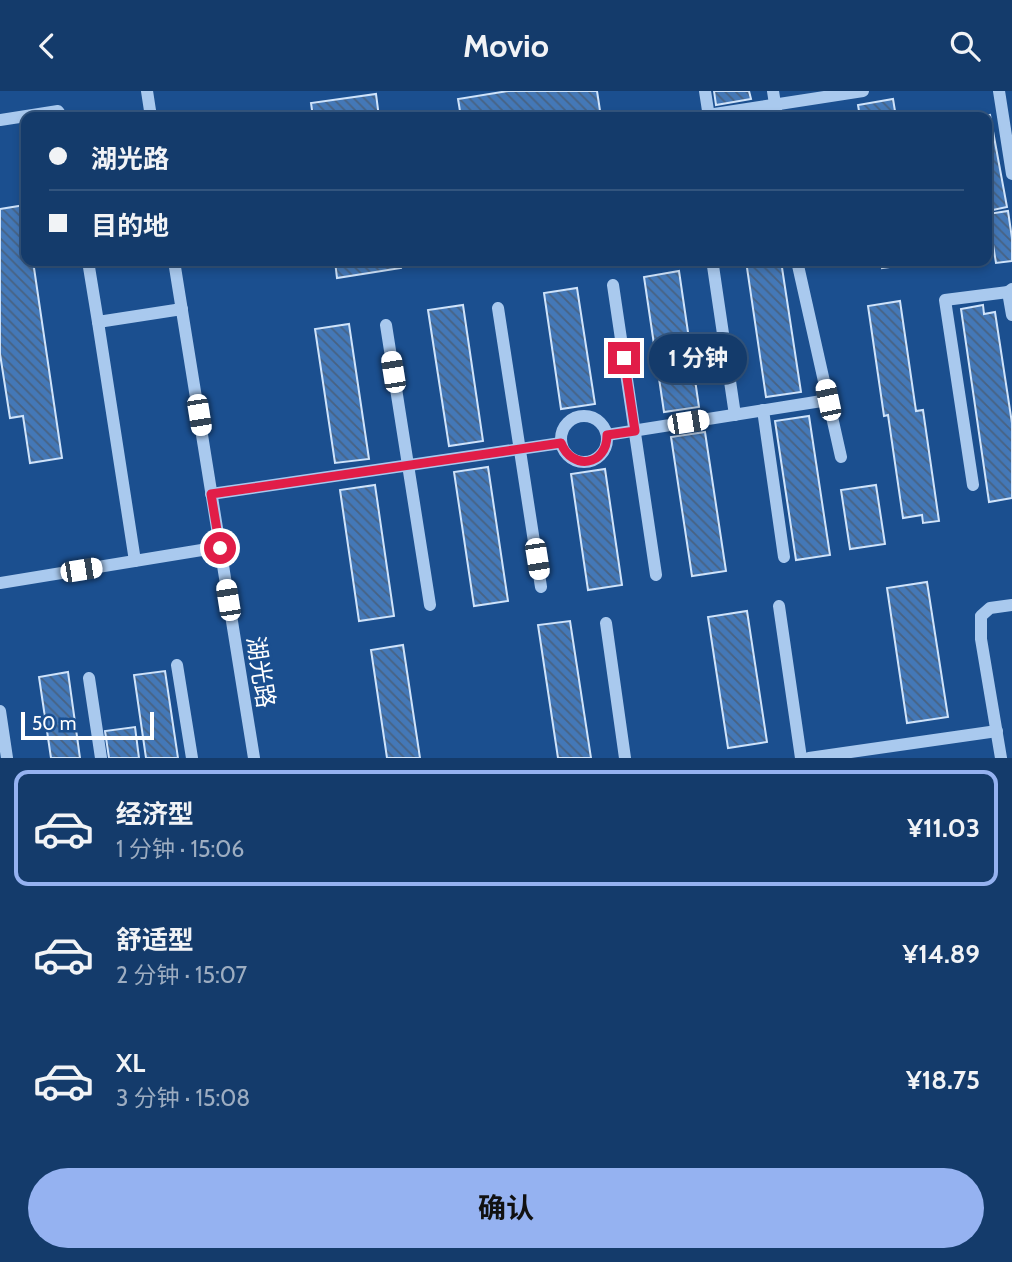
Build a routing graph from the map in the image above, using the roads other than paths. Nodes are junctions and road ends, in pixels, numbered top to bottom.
1 (147, 91) edge
2 (705, 91) edge
3 (773, 91) edge
4 (863, 91) edge
5 (999, 91) edge
6 (776, 111) edge
7 (150, 112) edge
8 (708, 112) edge
9 (21, 117) edge
10 (0, 120) edge
11 (1012, 174) edge
12 (89, 266) edge
13 (175, 266) edge
14 (713, 266) dead end
15 (798, 266) edge
16 (613, 285) dead end
17 (1010, 291) edge
18 (498, 308) dead end
19 (182, 309) junction
20 (1012, 315) edge
21 (98, 322) junction
22 (386, 324) dead end
23 (828, 400) junction
24 (763, 410) junction
25 (735, 415) junction
26 (635, 431) junction
27 (607, 435) junction
28 (561, 443) junction
29 (520, 449) junction
30 (841, 457) dead end
31 (408, 465) junction
32 (973, 485) dead end
33 (211, 494) junction
34 (220, 548) junction
35 (785, 557) dead end
36 (135, 561) junction
37 (656, 575) dead end
38 (0, 583) edge
39 (541, 587) dead end
40 (430, 605) dead end
41 (1012, 605) edge
42 (779, 606) dead end
43 (606, 623) dead end
44 (177, 665) dead end
45 (89, 678) dead end
46 (0, 711) edge
47 (997, 731) junction
48 (7, 758) edge
49 (101, 758) edge
50 (192, 758) edge
51 (254, 758) edge
52 (625, 758) edge
53 (801, 758) edge
54 (809, 758) edge
55 (1001, 758) edge

1 - 7 street
2 - 8 street
3 - 6 street
4 - 6 street
5 - 11 street
9 - 10 street
12 - 21 street
13 - 19 street, 湖光路
14 - 25 street
15 - 23 street
16 - 26 street
17 - 20 street
17 - 32 street
18 - 29 street
19 - 21 street
19 - 33 street, 湖光路
21 - 36 street
22 - 31 street
23 - 24 street
23 - 30 street
24 - 25 street
24 - 35 street
25 - 26 street
26 - 27 street
26 - 37 street
27 - 28 street
27 - 28 street
28 - 29 street
29 - 31 street
29 - 39 street
31 - 33 street
31 - 40 street
33 - 34 street, 湖光路
34 - 36 street
34 - 51 street, 湖光路
36 - 38 street
41 - 47 street
42 - 53 street
43 - 52 street
44 - 50 street
45 - 49 street
46 - 48 street
47 - 54 street
47 - 55 street

